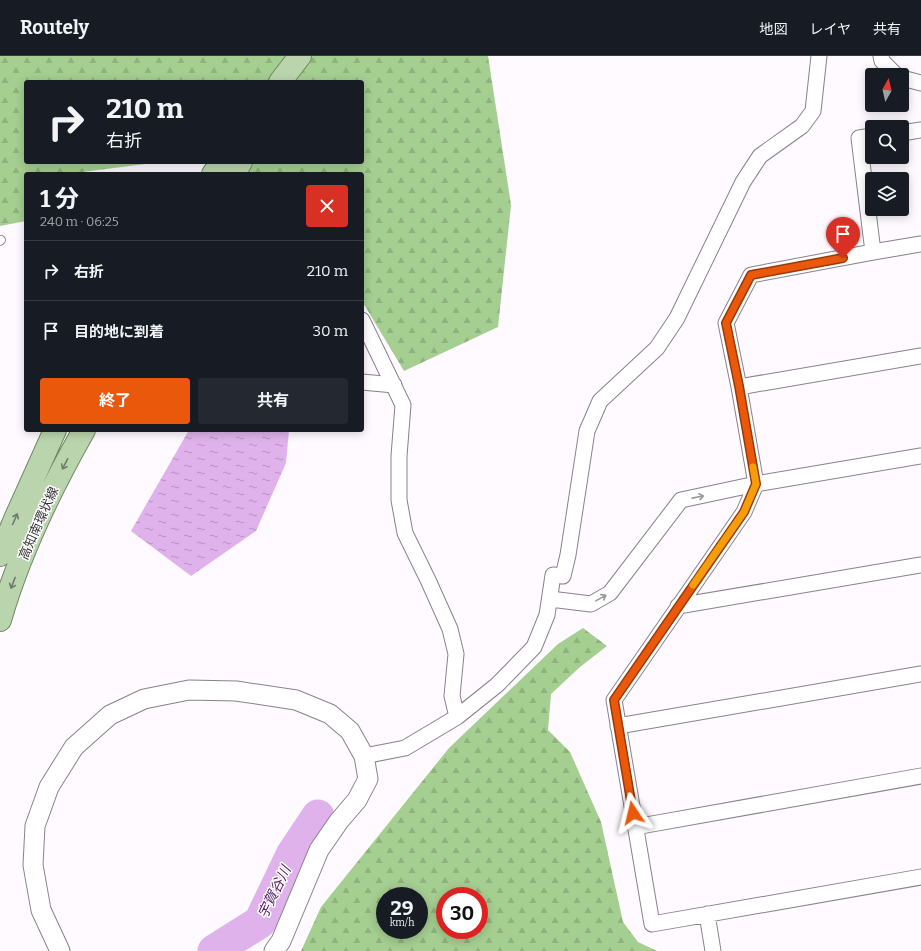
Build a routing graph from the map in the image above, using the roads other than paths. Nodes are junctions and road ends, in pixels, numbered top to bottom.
1 (300, 56) edge
2 (819, 56) edge
3 (881, 56) edge
4 (889, 68) edge
5 (282, 80) edge
6 (286, 80) edge
7 (909, 80) edge
8 (921, 83) edge
9 (921, 130) edge
10 (909, 131) edge
11 (865, 137) edge
12 (921, 244) edge
13 (873, 252) junction
14 (364, 324) edge
15 (921, 356) edge
16 (364, 382) edge
17 (394, 385) junction
18 (739, 386) junction
19 (54, 432) edge
20 (83, 432) edge
21 (921, 456) edge
22 (756, 484) junction
23 (0, 555) edge
24 (921, 565) edge
25 (550, 598) junction
26 (678, 606) junction
27 (0, 620) edge
28 (921, 674) edge
29 (457, 717) junction
30 (618, 726) junction
31 (364, 756) junction
32 (921, 776) edge
33 (635, 827) junction
34 (921, 877) edge
35 (707, 914) junction
36 (60, 951) edge
37 (274, 951) edge
38 (713, 951) edge

1 - 5 main road
1 - 6 main road
2 - 25 street
3 - 4 street
7 - 8 street
9 - 10 street
11 - 13 street
12 - 13 street
13 - 18 street
14 - 17 street
15 - 18 street
16 - 17 street
17 - 29 street
18 - 22 street
23 -> 19 main road, 高知南環状線
20 -> 27 main road, 高知南環状線
21 - 22 street
25 -> 22 street
22 - 26 street
24 - 26 street
25 - 29 street
26 - 30 street
28 - 30 street
29 - 31 street
30 - 33 street
31 - 36 street
31 - 37 street
32 - 33 street
33 - 35 street
34 - 35 street
35 - 38 street

